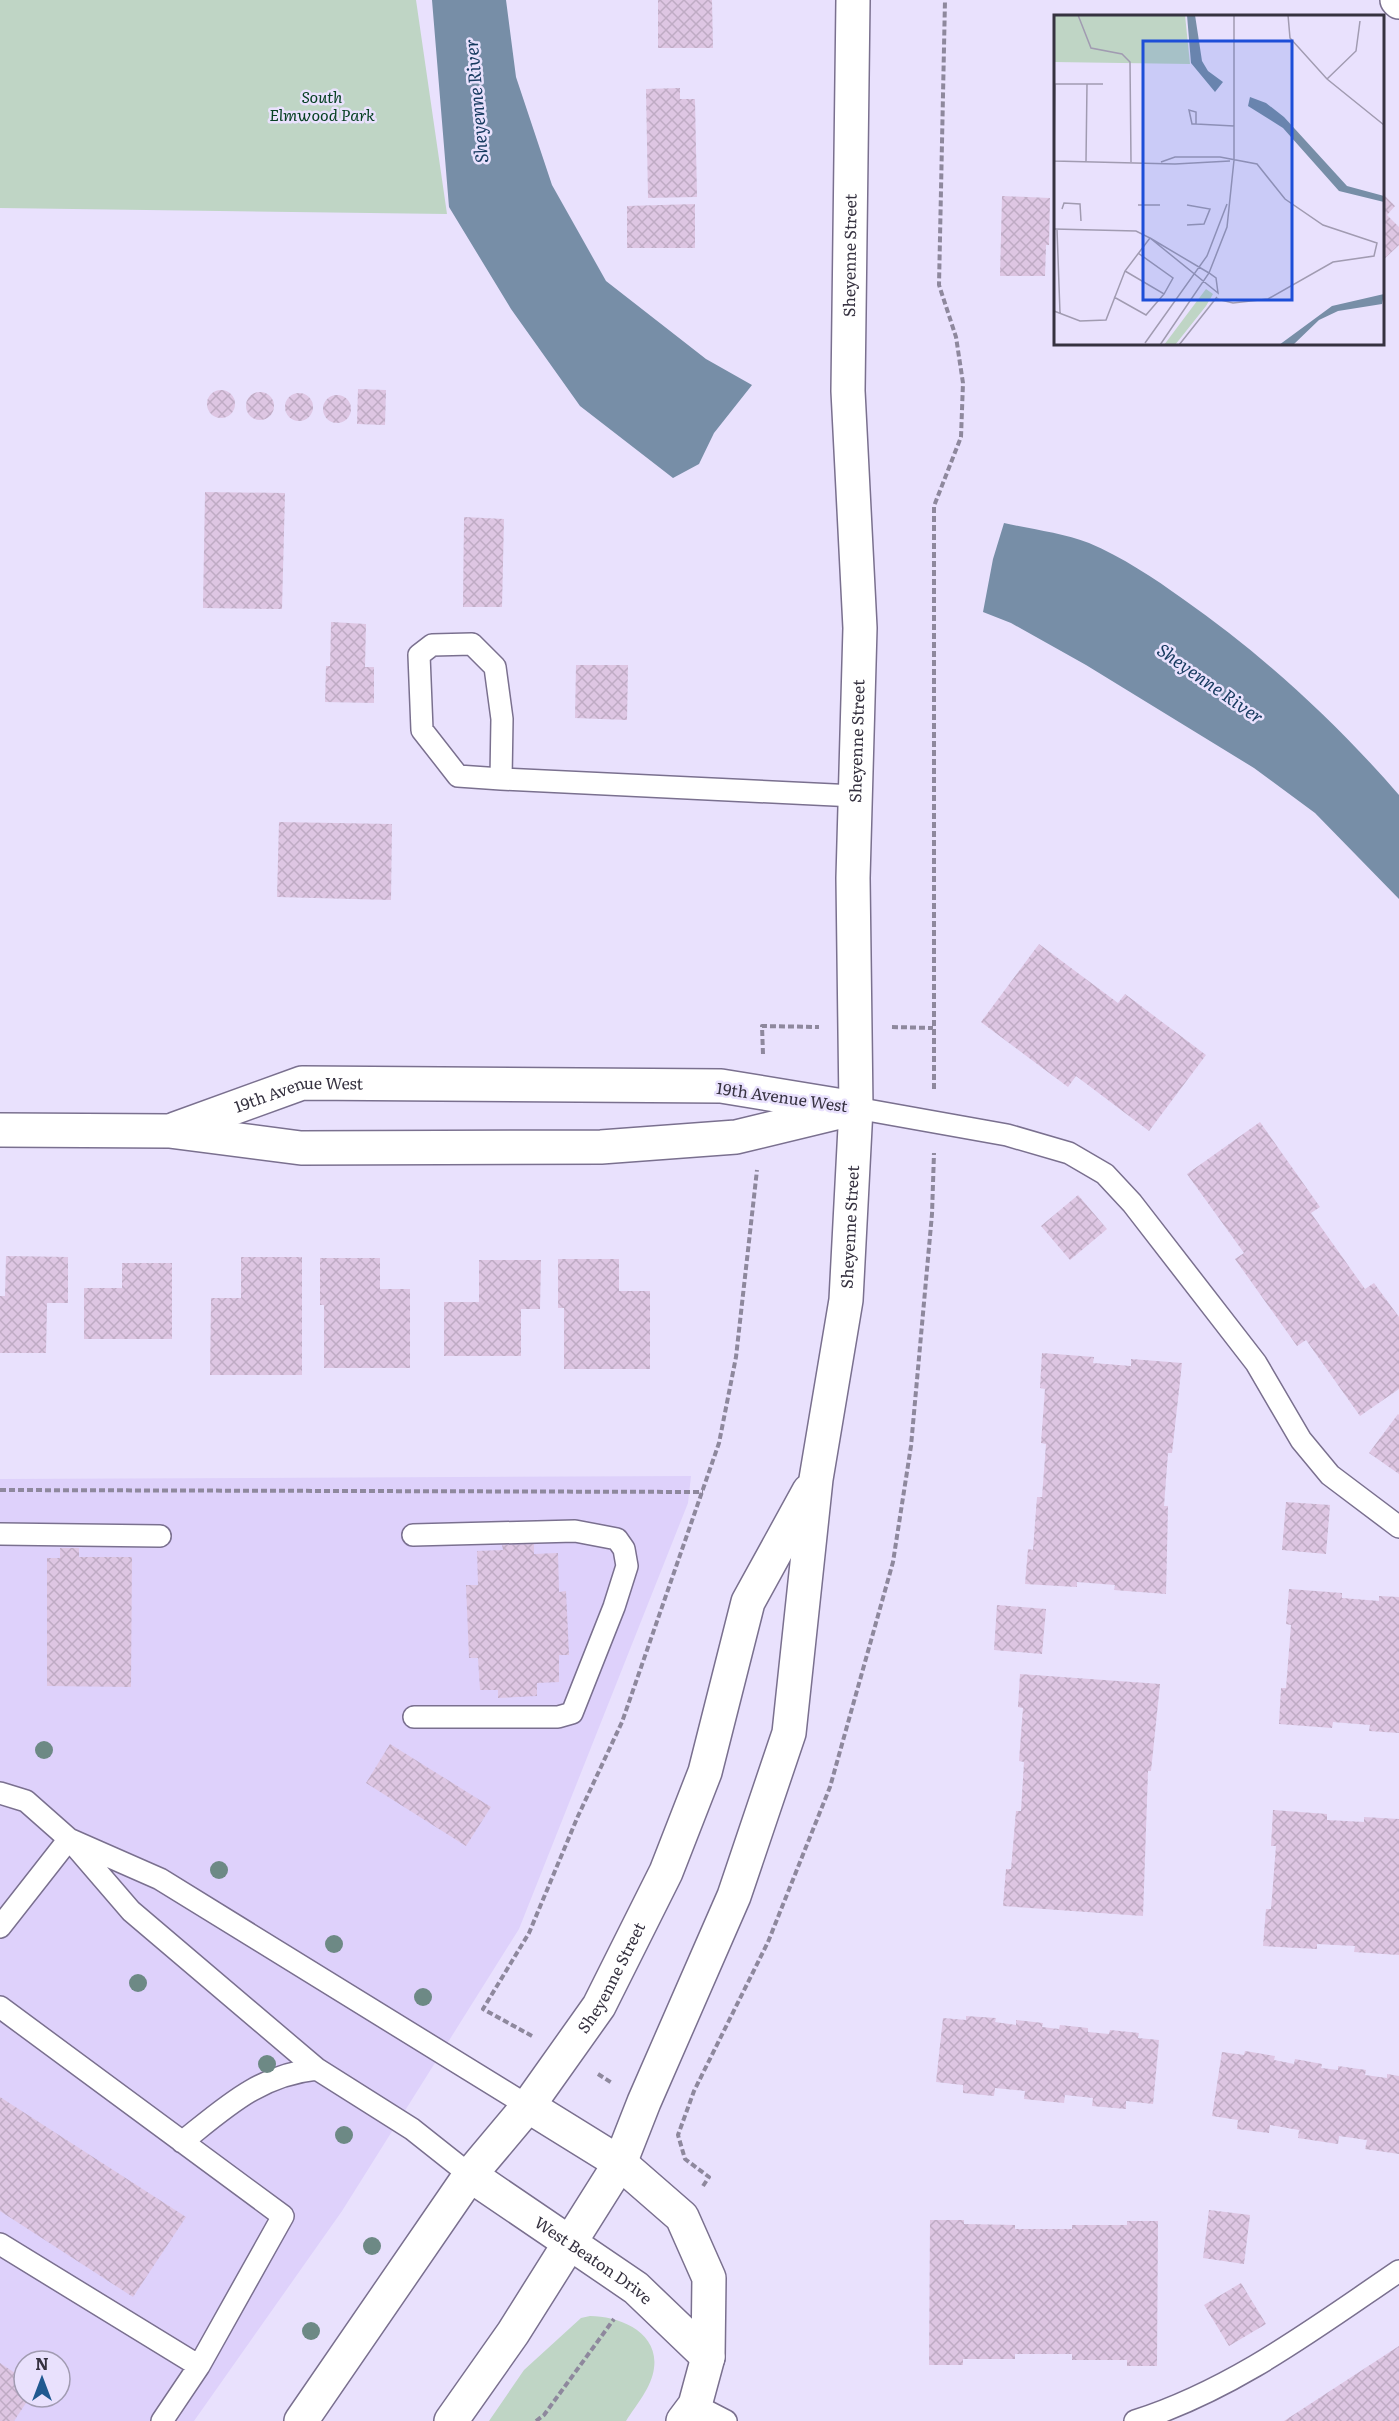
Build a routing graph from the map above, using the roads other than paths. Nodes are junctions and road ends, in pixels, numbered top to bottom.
1 (853, 0) edge
2 (501, 779) junction
3 (855, 796) junction
4 (856, 1108) junction
5 (0, 1130) edge
6 (169, 1131) junction
7 (816, 1479) junction
8 (1399, 1527) edge
9 (0, 1534) edge
10 (413, 1535) dead end
11 (160, 1536) dead end
12 (414, 1717) dead end
13 (0, 1793) edge
14 (69, 1839) junction
15 (0, 1927) edge
16 (0, 2007) edge
17 (317, 2069) junction
18 (528, 2106) junction
19 (182, 2142) junction
20 (620, 2163) junction
21 (470, 2175) junction
22 (569, 2243) junction
23 (0, 2244) edge
24 (1399, 2271) edge
25 (708, 2357) junction
26 (199, 2366) junction
27 (689, 2413) edge
28 (162, 2421) edge
29 (301, 2421) edge
30 (451, 2421) edge
31 (726, 2421) edge
32 (1135, 2421) edge

1 - 3 main road, Sheyenne Street
2 - 2 lane
2 - 3 lane
3 - 4 main road, Sheyenne Street
4 - 6 main road, 19th Avenue West
4 - 6 main road, 19th Avenue West
4 - 7 main road, Sheyenne Street
4 - 8 lane
5 - 6 main road, 19th Avenue West
7 - 18 main road, Sheyenne Street
7 - 20 main road, Sheyenne Street
9 - 11 lane
10 - 12 lane
13 - 14 lane
14 - 15 lane
14 - 17 lane
14 - 18 lane
16 - 19 lane
17 - 19 lane
17 - 21 lane
18 - 20 main road
18 - 21 main road, Sheyenne Street
19 - 26 lane
20 - 22 main road, Sheyenne Street
20 - 25 main road
21 - 22 main road, West Beaton Drive
21 - 29 main road, Sheyenne Street
22 - 25 main road, West Beaton Drive
22 - 30 main road, Sheyenne Street
23 - 26 lane
24 - 32 lane
25 - 27 main road
26 - 28 lane
27 - 31 lane

